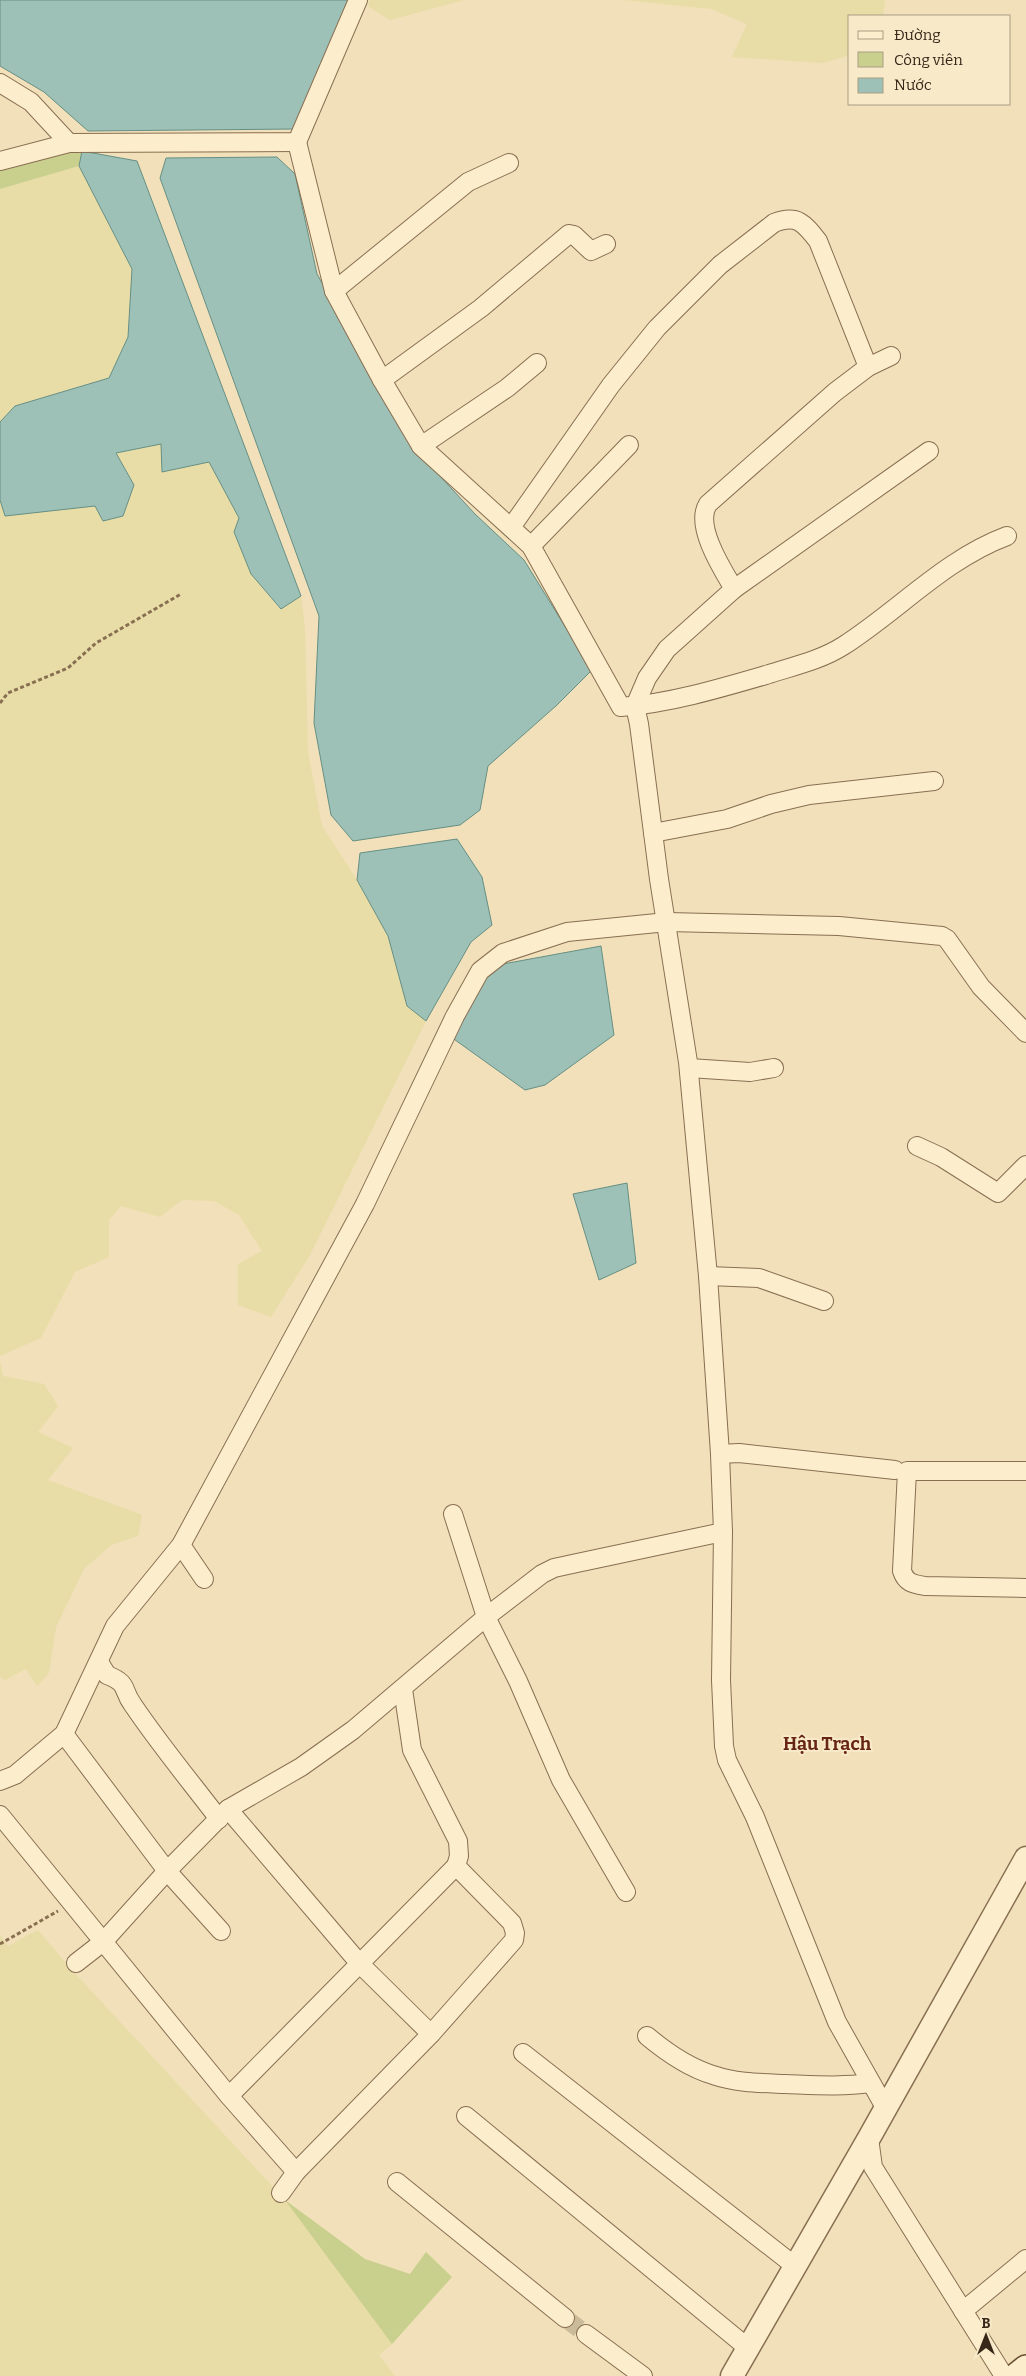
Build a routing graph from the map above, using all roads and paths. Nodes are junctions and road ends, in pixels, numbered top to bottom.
1 (358, 0) edge
2 (0, 83) edge
3 (297, 142) junction
4 (69, 143) junction
5 (0, 161) edge
6 (509, 163) dead end
7 (606, 244) dead end
8 (334, 291) junction
9 (891, 356) dead end
10 (537, 363) dead end
11 (868, 367) junction
12 (382, 380) junction
13 (629, 445) dead end
14 (421, 446) junction
15 (929, 451) dead end
16 (512, 526) junction
17 (1007, 536) dead end
18 (532, 546) junction
19 (734, 589) junction
20 (181, 594) dead end
21 (0, 703) edge
22 (635, 706) junction
23 (934, 781) dead end
24 (653, 833) junction
25 (667, 922) junction
26 (1026, 1033) edge
27 (689, 1068) junction
28 (774, 1068) dead end
29 (916, 1146) dead end
30 (1026, 1165) edge
31 (708, 1276) junction
32 (824, 1301) dead end
33 (720, 1454) junction
34 (895, 1470) dead end
35 (1026, 1470) edge
36 (454, 1514) dead end
37 (723, 1532) junction
38 (181, 1545) junction
39 (204, 1580) dead end
40 (1026, 1588) edge
41 (486, 1617) junction
42 (99, 1662) junction
43 (403, 1689) junction
44 (64, 1734) junction
45 (0, 1781) edge
46 (224, 1814) junction
47 (0, 1815) edge
48 (1026, 1858) edge
49 (456, 1866) junction
50 (167, 1871) junction
51 (626, 1892) dead end
52 (72, 1904) junction
53 (220, 1930) dead end
54 (103, 1942) junction
55 (0, 1944) edge
56 (76, 1963) dead end
57 (360, 1964) junction
58 (431, 2034) junction
59 (647, 2036) dead end
60 (522, 2053) dead end
61 (870, 2083) junction
62 (229, 2096) junction
63 (886, 2108) junction
64 (466, 2116) dead end
65 (869, 2138) junction
66 (296, 2172) junction
67 (397, 2182) dead end
68 (281, 2193) dead end
69 (1026, 2259) edge
70 (795, 2266) junction
71 (963, 2311) junction
72 (565, 2318) tunnel mouth
73 (586, 2334) tunnel mouth
74 (748, 2348) junction
75 (1026, 2368) edge
76 (643, 2376) edge
77 (732, 2376) edge
78 (1004, 2376) edge
79 (1016, 2376) edge

1 - 3 street
2 - 4 street
3 - 4 street
3 - 8 street
4 - 5 street
6 - 8 street
7 - 12 street
8 - 12 street
9 - 11 street
10 - 14 street
11 - 16 street
11 - 19 street
12 - 14 street
13 - 18 street
14 - 16 street
15 - 19 street
16 - 18 street
17 - 22 street
18 - 22 street
19 - 22 street
20 - 21 path
22 - 24 street
23 - 24 street
24 - 25 street
25 - 26 street
25 - 27 street
25 - 38 street
27 - 28 street
27 - 31 street
29 - 30 street
31 - 32 street
31 - 33 street
33 - 34 street
33 - 37 street
35 - 40 street
36 - 41 street
37 - 41 street
37 - 61 street
38 - 39 street
38 - 42 street
41 - 43 street
41 - 51 street
42 - 44 street
42 - 46 street
43 - 46 street
43 - 49 street
44 - 45 street
44 - 50 street
46 - 50 street
46 - 57 street
47 - 52 street
48 - 63 street
49 - 57 street
49 - 58 street
50 - 53 street
50 - 54 street
52 - 54 street
52 - 55 path
54 - 56 street
54 - 62 street
57 - 58 street
57 - 62 street
58 - 66 street
59 - 61 street
60 - 70 street
61 - 63 street
62 - 66 street
63 - 65 street
64 - 74 street
65 - 70 street
65 - 71 street
66 - 68 street
67 - 72 street
69 - 71 street
70 - 74 street
71 - 78 street
73 - 76 street
74 - 77 street
75 - 79 main road

